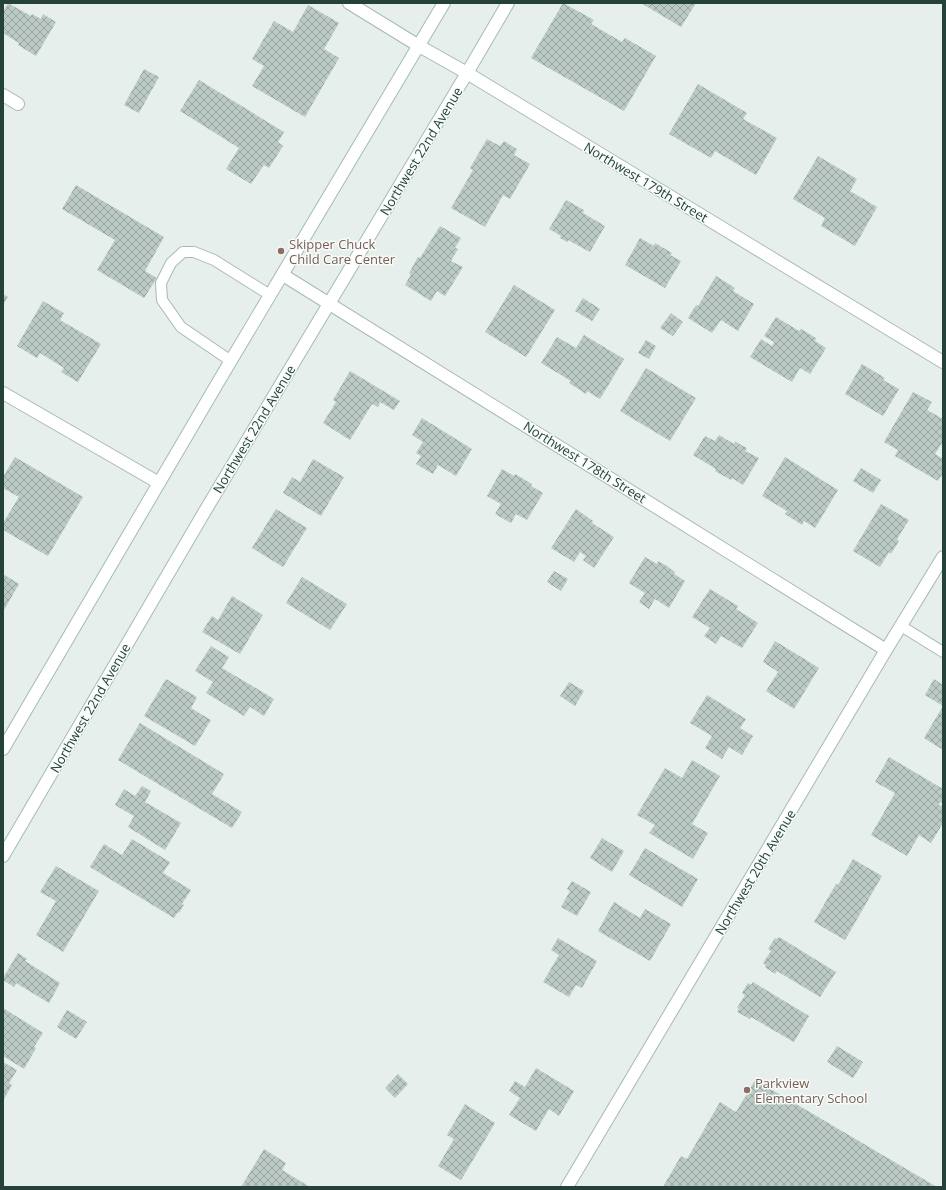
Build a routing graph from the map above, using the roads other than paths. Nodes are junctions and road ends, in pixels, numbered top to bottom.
1 (349, 3) edge
2 (444, 3) edge
3 (508, 3) edge
4 (419, 46) junction
5 (467, 74) junction
6 (3, 95) edge
7 (18, 104) dead end
8 (282, 275) junction
9 (270, 295) junction
10 (330, 303) junction
11 (231, 361) junction
12 (943, 362) edge
13 (3, 393) edge
14 (159, 484) junction
15 (943, 557) edge
16 (901, 626) junction
17 (886, 650) junction
18 (943, 652) edge
19 (3, 749) edge
20 (3, 856) edge
21 (568, 1187) edge

1 - 4 street, Northwest 179th Street
2 - 4 street
3 - 5 street, Northwest 22nd Avenue
4 - 5 street, Northwest 179th Street
4 - 8 street
5 - 10 street, Northwest 22nd Avenue
5 - 12 street, Northwest 179th Street
6 - 7 street
8 - 9 street
8 - 10 street, Northwest 178th Street
9 - 11 street
9 - 11 lane
10 - 17 street, Northwest 178th Street
10 - 20 street, Northwest 22nd Avenue
11 - 14 street
13 - 14 street
14 - 19 street
15 - 16 street, Northwest 20th Avenue
16 - 17 street, Northwest 20th Avenue
16 - 18 lane
17 - 21 street, Northwest 20th Avenue

